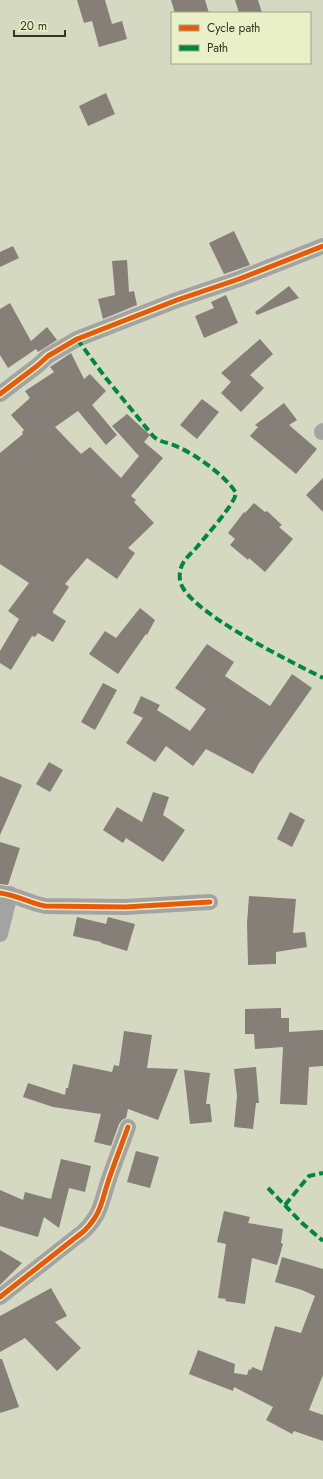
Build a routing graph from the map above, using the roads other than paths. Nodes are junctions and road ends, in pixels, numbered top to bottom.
1 (323, 246) edge
2 (0, 394) edge
3 (5, 893) edge
4 (210, 902) dead end
5 (0, 934) edge
6 (128, 1127) dead end
7 (0, 1297) edge

1 - 2 street
3 - 4 street
3 - 5 street
6 - 7 street

